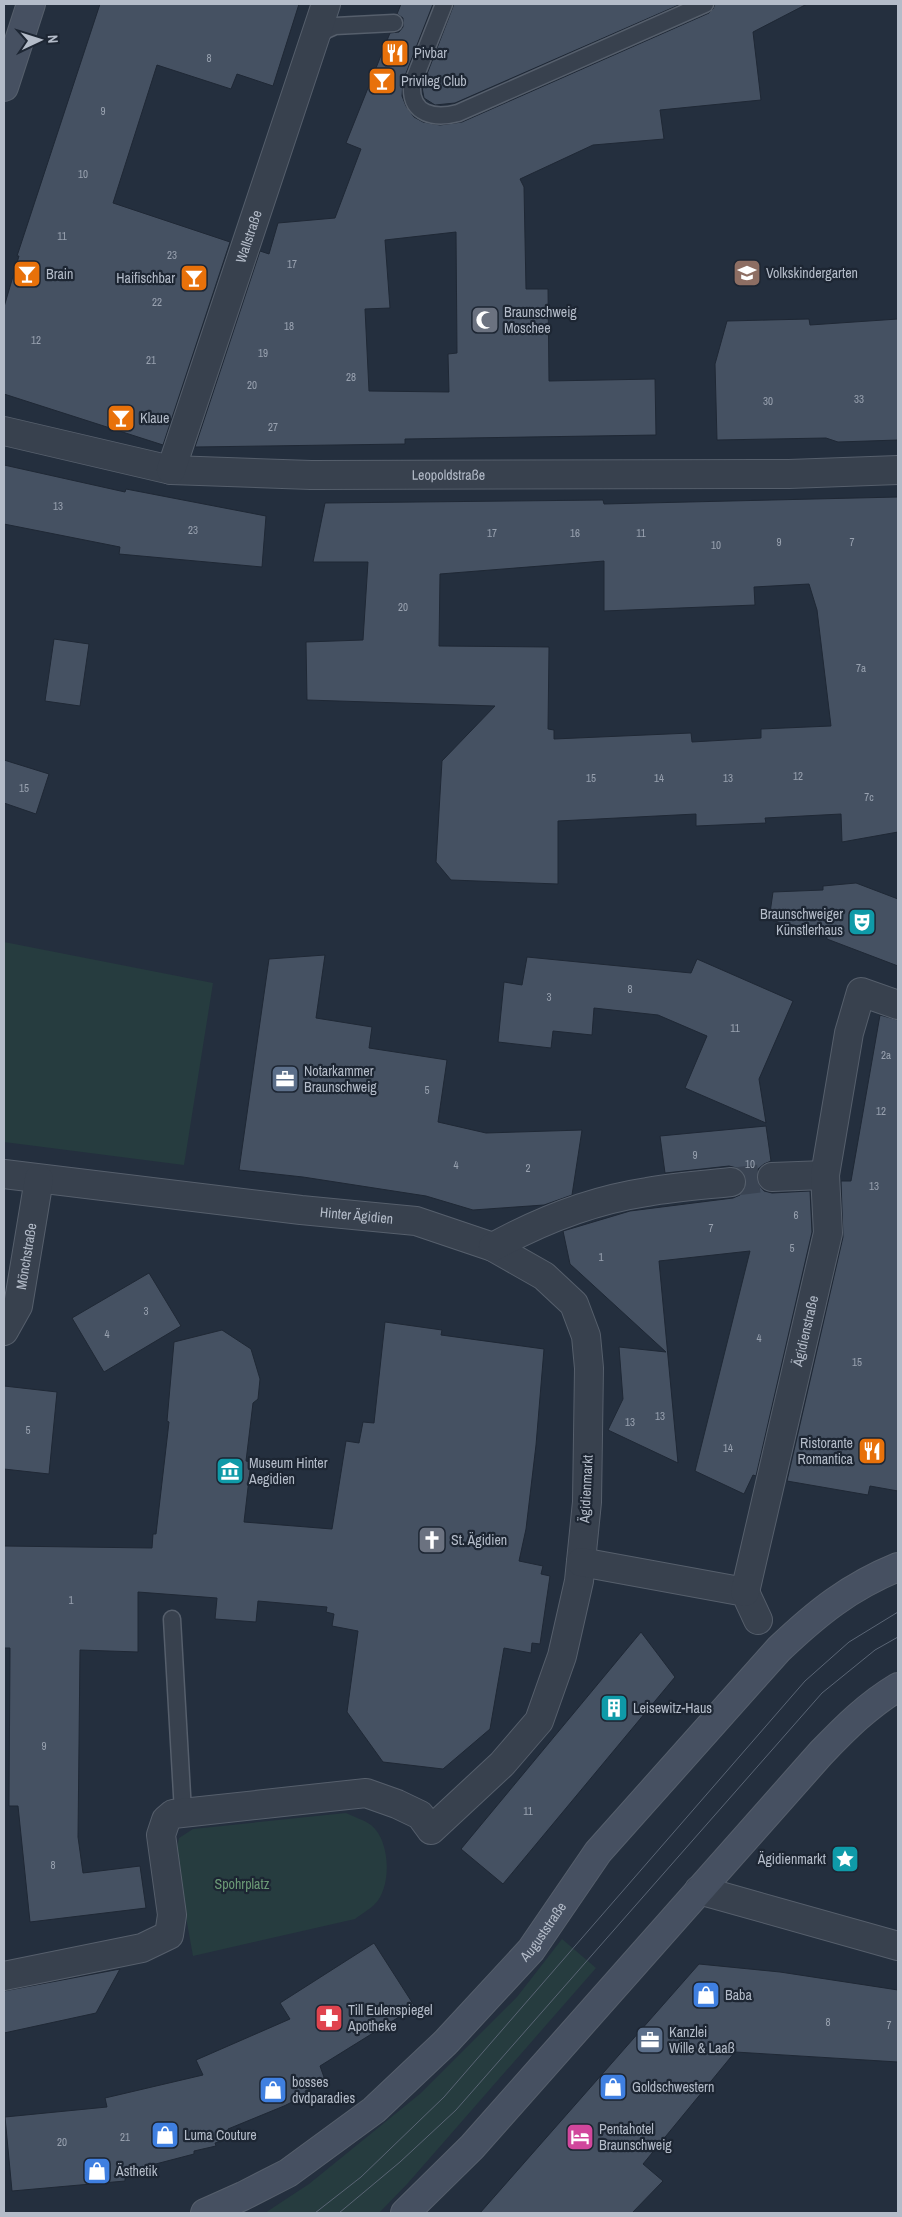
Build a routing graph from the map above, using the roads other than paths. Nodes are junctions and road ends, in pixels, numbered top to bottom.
1 (31, 4) edge
2 (326, 4) edge
3 (444, 4) edge
4 (705, 4) edge
5 (394, 23) dead end
6 (308, 52) junction
7 (4, 87) edge
8 (4, 431) edge
9 (171, 470) junction
10 (898, 470) edge
11 (898, 1005) edge
12 (4, 1174) edge
13 (825, 1175) junction
14 (772, 1177) tunnel mouth
15 (39, 1178) junction
16 (731, 1182) tunnel mouth
17 (493, 1247) junction
18 (4, 1331) edge
19 (590, 1416) joint
20 (581, 1562) junction
21 (898, 1567) edge
22 (745, 1592) junction
23 (172, 1619) dead end
24 (758, 1620) dead end
25 (898, 1687) edge
26 (183, 1812) junction
27 (699, 1890) junction
28 (898, 1946) edge
29 (4, 1976) edge
30 (205, 2213) edge
31 (405, 2213) edge

1 - 7 main road
2 - 6 street, Wallstraße
3 - 4 lane
5 - 6 lane
6 - 9 street, Wallstraße
8 - 9 street, Leopoldstraße
9 - 10 street, Leopoldstraße
11 - 13 street, Ägidienstraße
12 - 15 street, Hinter Ägidien
13 - 14 street
13 - 22 street, Ägidienstraße
15 - 17 street, Hinter Ägidien
15 - 18 street, Mönchstraße
16 - 17 street
17 - 19 street, Hinter Ägidien
19 - 20 street, Ägidienmarkt
20 - 22 street
20 - 26 street, Ägidienmarkt
21 - 30 main road, Auguststraße
22 - 24 street
23 - 26 lane
25 - 27 main road
26 - 29 street
27 - 28 street
27 - 31 main road

